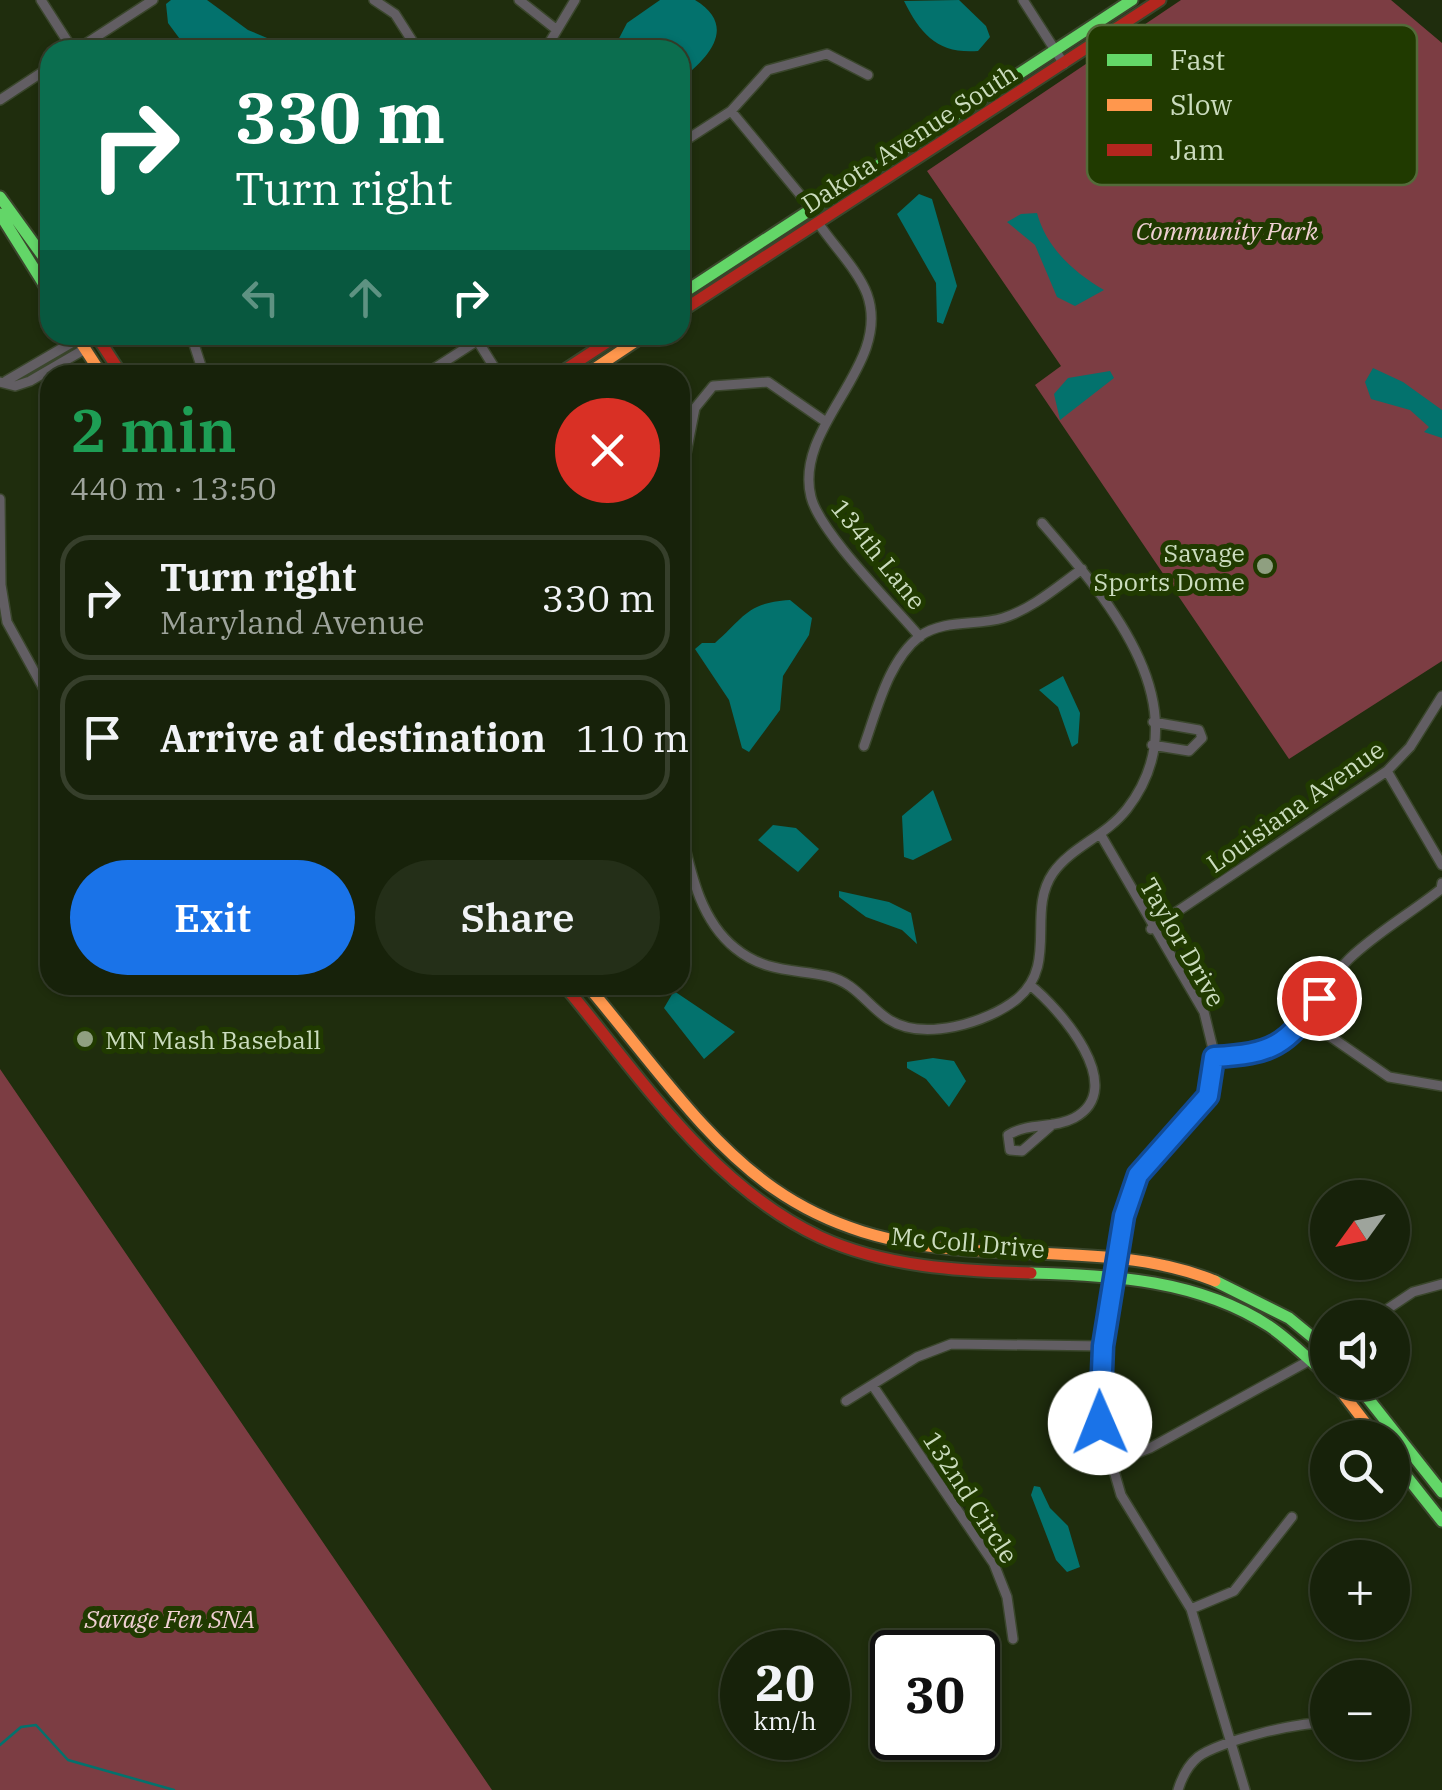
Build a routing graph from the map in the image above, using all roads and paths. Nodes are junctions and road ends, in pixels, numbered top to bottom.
1 (41, 0) edge
2 (154, 0) edge
3 (374, 0) edge
4 (519, 0) edge
5 (574, 0) edge
6 (1023, 0) edge
7 (1132, 0) edge
8 (1160, 0) edge
9 (1093, 25) edge
10 (1122, 25) edge
11 (1087, 29) edge
12 (557, 30) junction
13 (68, 40) edge
14 (91, 40) edge
15 (412, 40) edge
16 (550, 40) edge
17 (1087, 49) edge
18 (1054, 50) junction
19 (1064, 64) junction
20 (40, 74) edge
21 (868, 75) dead end
22 (0, 100) edge
23 (731, 110) junction
24 (690, 137) edge
25 (0, 198) edge
26 (812, 209) junction
27 (0, 214) edge
28 (819, 224) junction
29 (40, 252) edge
30 (40, 278) edge
31 (690, 288) edge
32 (690, 306) edge
33 (72, 345) edge
34 (467, 345) edge
35 (603, 345) edge
36 (630, 345) edge
37 (438, 365) edge
38 (572, 365) edge
39 (600, 365) edge
40 (3, 381) edge
41 (826, 422) junction
42 (690, 430) edge
43 (0, 499) edge
44 (1042, 523) dead end
45 (1082, 569) junction
46 (920, 637) junction
47 (40, 682) edge
48 (1442, 696) edge
49 (1154, 722) junction
50 (1152, 745) junction
51 (864, 746) dead end
52 (1387, 771) junction
53 (1102, 837) junction
54 (1442, 865) edge
55 (690, 877) edge
56 (1442, 887) edge
57 (1152, 928) junction
58 (1030, 985) junction
59 (573, 995) edge
60 (596, 995) edge
61 (1305, 1018) junction
62 (1214, 1057) junction
63 (1442, 1086) edge
64 (1053, 1124) junction
65 (1117, 1258) junction
66 (1114, 1275) junction
67 (1442, 1284) edge
68 (1401, 1300) edge
69 (1310, 1336) edge
70 (1103, 1346) junction
71 (1310, 1358) edge
72 (1310, 1361) edge
73 (873, 1386) junction
74 (1348, 1400) edge
75 (1369, 1400) edge
76 (846, 1401) dead end
77 (1363, 1420) edge
78 (1109, 1464) junction
79 (1410, 1480) edge
80 (1442, 1492) edge
81 (1292, 1517) dead end
82 (1442, 1520) edge
83 (1191, 1609) junction
84 (1013, 1639) dead end
85 (1310, 1722) edge
86 (1228, 1745) junction
87 (1178, 1790) edge
88 (1244, 1790) edge

1 - 13 street
2 - 14 street
3 - 15 street
4 - 12 street
5 - 12 street
6 - 18 street
7 - 9 main road, Dakota Avenue South
8 - 10 main road, Dakota Avenue South
11 - 18 main road, Dakota Avenue South
12 - 16 street
17 - 19 main road, Dakota Avenue South
18 - 19 street
18 - 26 main road, Dakota Avenue South
19 - 28 main road, Dakota Avenue South
20 - 22 street
21 - 23 street
23 - 24 street
23 - 26 street
25 - 29 main road
26 - 31 main road, Dakota Avenue South
27 - 30 main road
28 - 32 main road, Dakota Avenue South
28 - 41 street, 134th Lane
33 - 40 street
34 - 37 street
35 - 38 main road
36 - 39 main road
41 - 42 street
41 - 46 street, 134th Lane
43 - 47 street
44 - 45 street
45 - 46 street
45 - 49 street
46 - 51 street
48 - 52 street, Louisiana Avenue
49 - 50 street
49 - 50 street
50 - 53 street
52 - 54 street
52 - 57 street, Louisiana Avenue
53 - 57 street, Taylor Drive
53 - 58 street
55 - 58 street
56 - 61 street
57 - 62 street, Taylor Drive
58 - 64 street
59 - 66 main road, Mc Coll Drive
60 - 65 main road, Mc Coll Drive
61 - 62 street
61 - 63 street
62 - 65 street, Taylor Drive
64 - 64 street
65 - 66 street, Taylor Drive
65 - 69 main road, Mc Coll Drive
66 - 70 street, Taylor Drive
66 - 71 main road, Mc Coll Drive
67 - 68 street
70 - 73 street
70 - 78 street, Taylor Drive
72 - 78 street
73 - 76 street
73 - 84 street, 132nd Circle
74 - 77 main road
75 - 80 main road
78 - 83 street, Taylor Drive
79 - 82 main road
81 - 83 street
83 - 86 street, Taylor Drive
85 - 86 street
86 - 87 street
86 - 88 street, Taylor Drive

